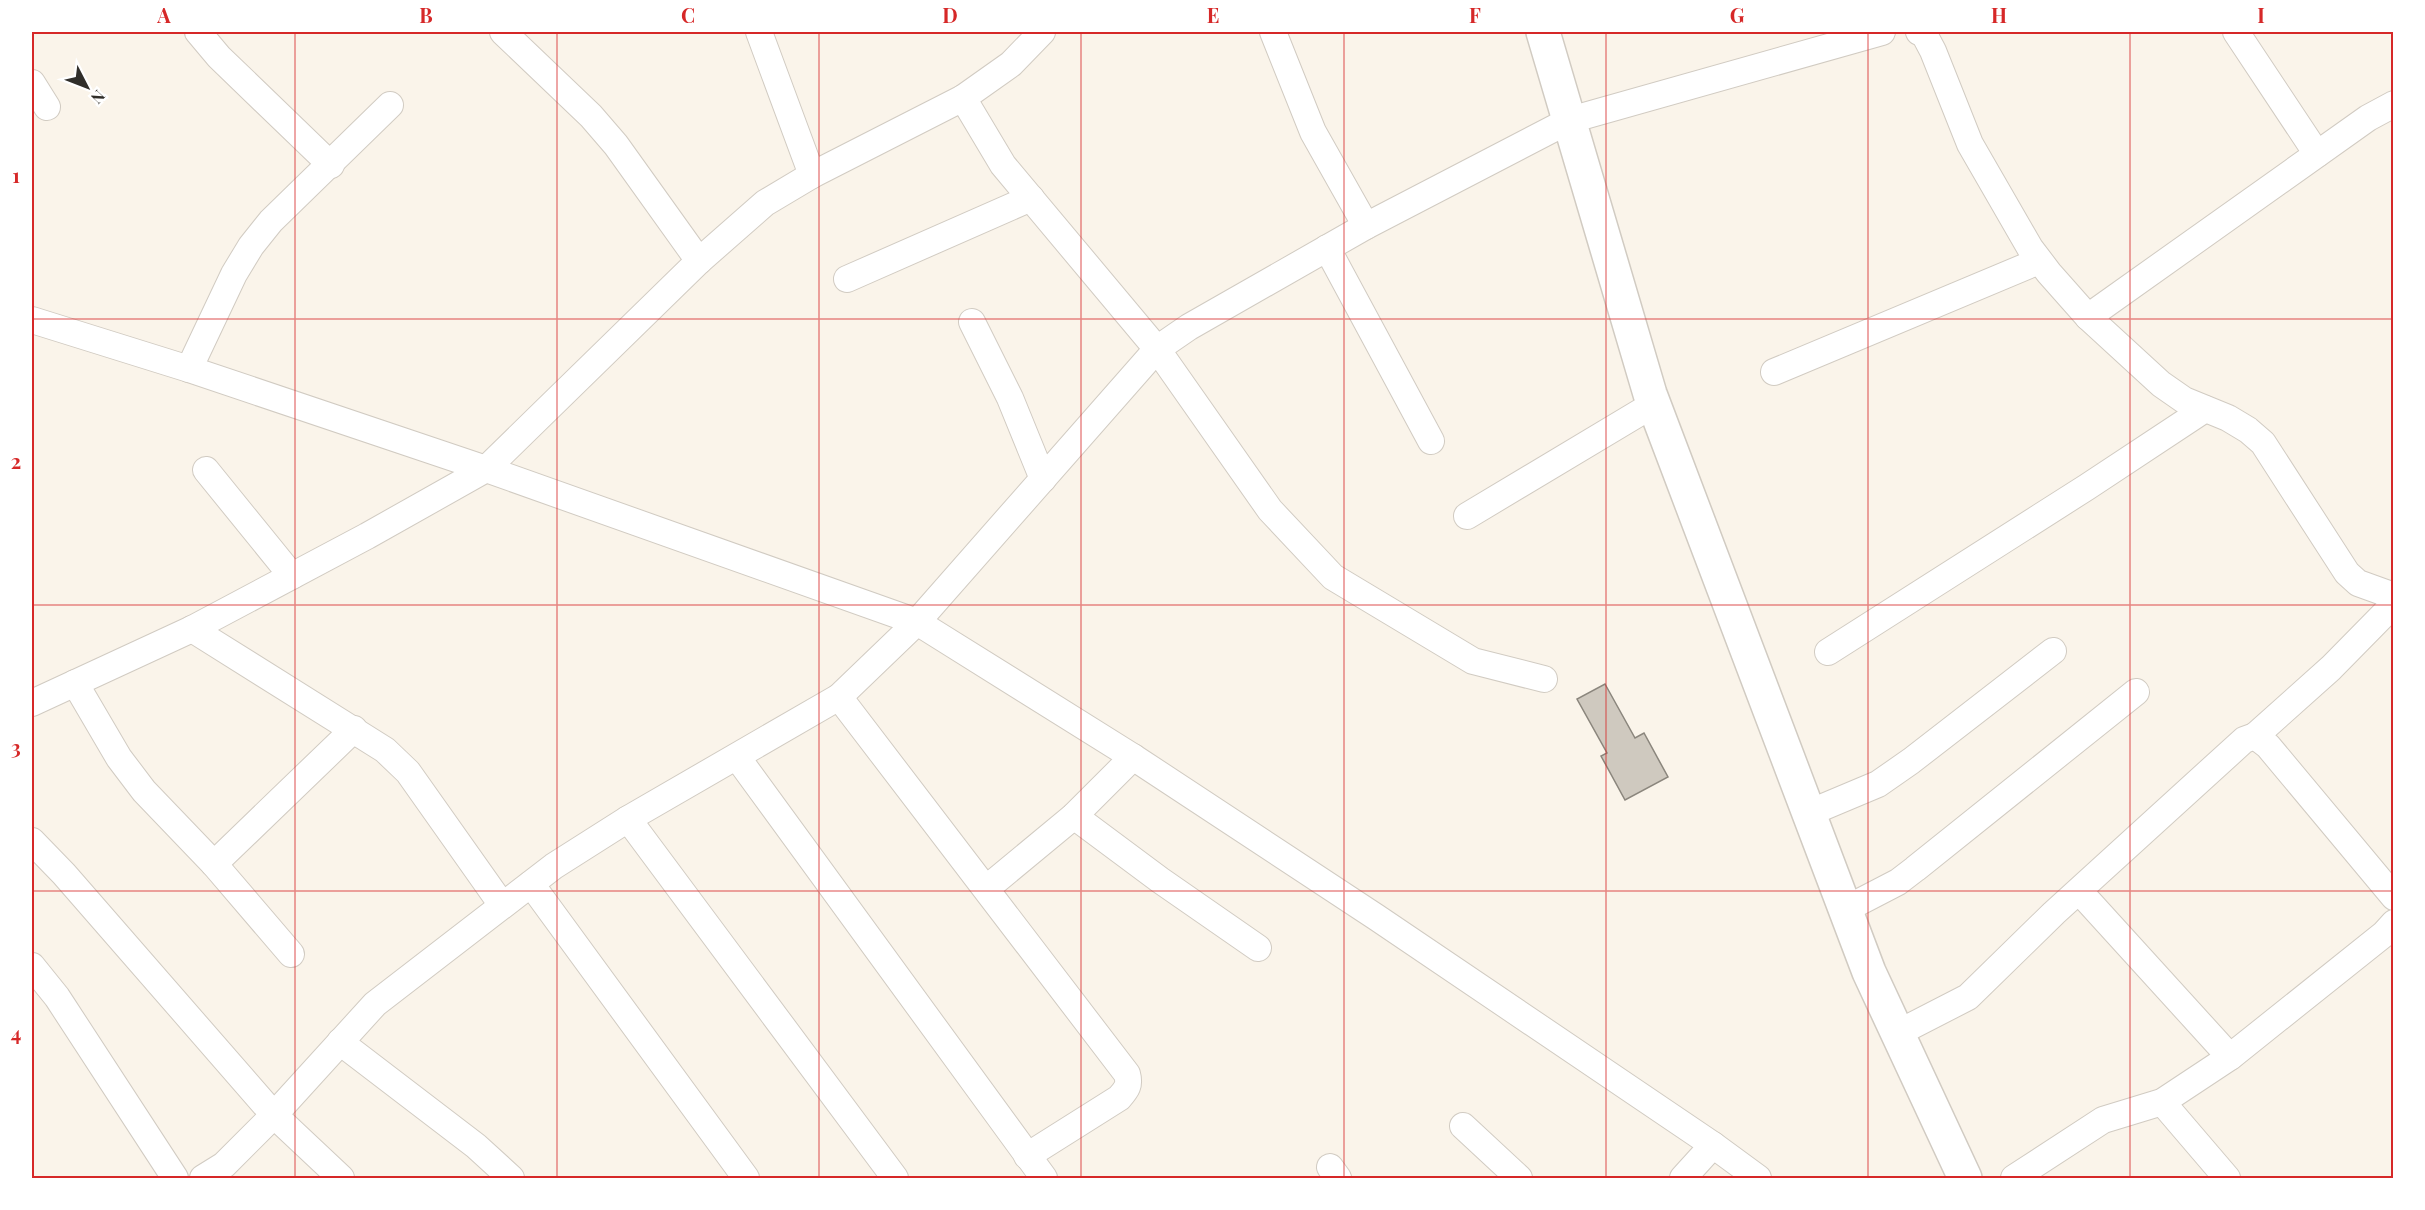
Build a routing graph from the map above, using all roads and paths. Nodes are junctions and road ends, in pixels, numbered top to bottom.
1 (198, 32) edge
2 (503, 32) edge
3 (761, 32) edge
4 (1042, 32) edge
5 (1273, 32) edge
6 (1543, 32) edge
7 (1875, 32) edge
8 (1919, 32) edge
9 (2236, 32) edge
10 (32, 83) edge
11 (963, 98) junction
12 (2394, 104) edge
13 (390, 105) dead end
14 (47, 106) dead end
15 (1570, 120) junction
16 (2317, 154) junction
17 (331, 165) junction
18 (812, 174) junction
19 (1031, 198) junction
20 (1366, 226) junction
21 (1327, 248) junction
22 (699, 261) junction
23 (2039, 261) junction
24 (847, 279) dead end
25 (2088, 317) junction
26 (32, 320) edge
27 (972, 322) dead end
28 (1156, 349) junction
29 (189, 369) junction
30 (1774, 372) dead end
31 (1654, 404) junction
32 (2205, 409) junction
33 (1431, 441) dead end
34 (486, 469) junction
35 (206, 470) dead end
36 (1042, 479) junction
37 (1467, 516) dead end
38 (291, 576) junction
39 (2394, 596) edge
40 (2394, 604) edge
41 (917, 622) junction
42 (192, 629) junction
43 (2053, 651) dead end
44 (1827, 652) dead end
45 (1544, 679) dead end
46 (75, 683) junction
47 (2136, 692) dead end
48 (839, 697) junction
49 (32, 703) edge
50 (354, 729) junction
51 (2255, 736) junction
52 (738, 757) junction
53 (1133, 757) junction
54 (1809, 813) junction
55 (1074, 816) junction
56 (628, 819) junction
57 (32, 841) edge
58 (214, 864) junction
59 (531, 884) junction
60 (987, 888) junction
61 (2079, 891) junction
62 (2394, 897) edge
63 (502, 905) junction
64 (1846, 909) junction
65 (2394, 923) edge
66 (1258, 948) dead end
67 (291, 954) dead end
68 (32, 966) edge
69 (1898, 1033) junction
70 (340, 1042) junction
71 (2230, 1057) junction
72 (2162, 1101) junction
73 (274, 1115) junction
74 (1463, 1126) dead end
75 (1713, 1145) junction
76 (1027, 1156) junction
77 (221, 1174) edge
78 (175, 1179) edge
79 (341, 1179) edge
80 (511, 1179) edge
81 (746, 1179) edge
82 (896, 1179) edge
83 (1044, 1179) edge
84 (1519, 1179) edge
85 (1683, 1179) edge
86 (1758, 1179) edge
87 (1965, 1179) edge
88 (2014, 1179) edge
89 (2228, 1179) edge

1 - 17 street
2 - 22 street
3 - 18 street
4 - 11 street
5 - 20 street
6 - 15 street
7 - 15 street
8 - 23 street
9 - 16 street
10 - 14 street
11 - 18 street
11 - 19 street
12 - 16 street
13 - 17 street
15 - 20 street
15 - 31 street
16 - 25 street
17 - 29 street
18 - 22 street
19 - 24 street
19 - 28 street
20 - 21 street
21 - 28 street
21 - 33 street
22 - 34 street
23 - 25 street
23 - 30 street
25 - 32 street
26 - 29 street
27 - 36 street
28 - 36 street
28 - 45 street
29 - 34 street
31 - 37 street
31 - 54 street
32 - 39 street
32 - 44 street
34 - 38 street
34 - 41 street
35 - 38 street
36 - 41 street
38 - 42 street
40 - 51 street
41 - 48 street
41 - 53 street
42 - 46 street
42 - 50 street
43 - 54 street
46 - 49 street
46 - 58 street
47 - 64 street
48 - 52 street
48 - 60 street
50 - 58 street
50 - 63 street
51 - 61 street
51 - 62 street
52 - 56 street
52 - 76 street
53 - 55 street
53 - 75 street
54 - 64 street
55 - 60 street
55 - 66 street
56 - 59 street
56 - 82 street
57 - 73 street
58 - 67 street
59 - 63 street
59 - 81 street
60 - 76 street
61 - 69 street
61 - 71 street
63 - 70 street
64 - 69 street
65 - 71 street
68 - 78 street
69 - 87 street
70 - 73 street
70 - 80 street
71 - 72 street
72 - 88 street
72 - 89 street
73 - 77 street
73 - 79 street
74 - 84 street
75 - 85 street
75 - 86 street
76 - 83 street

